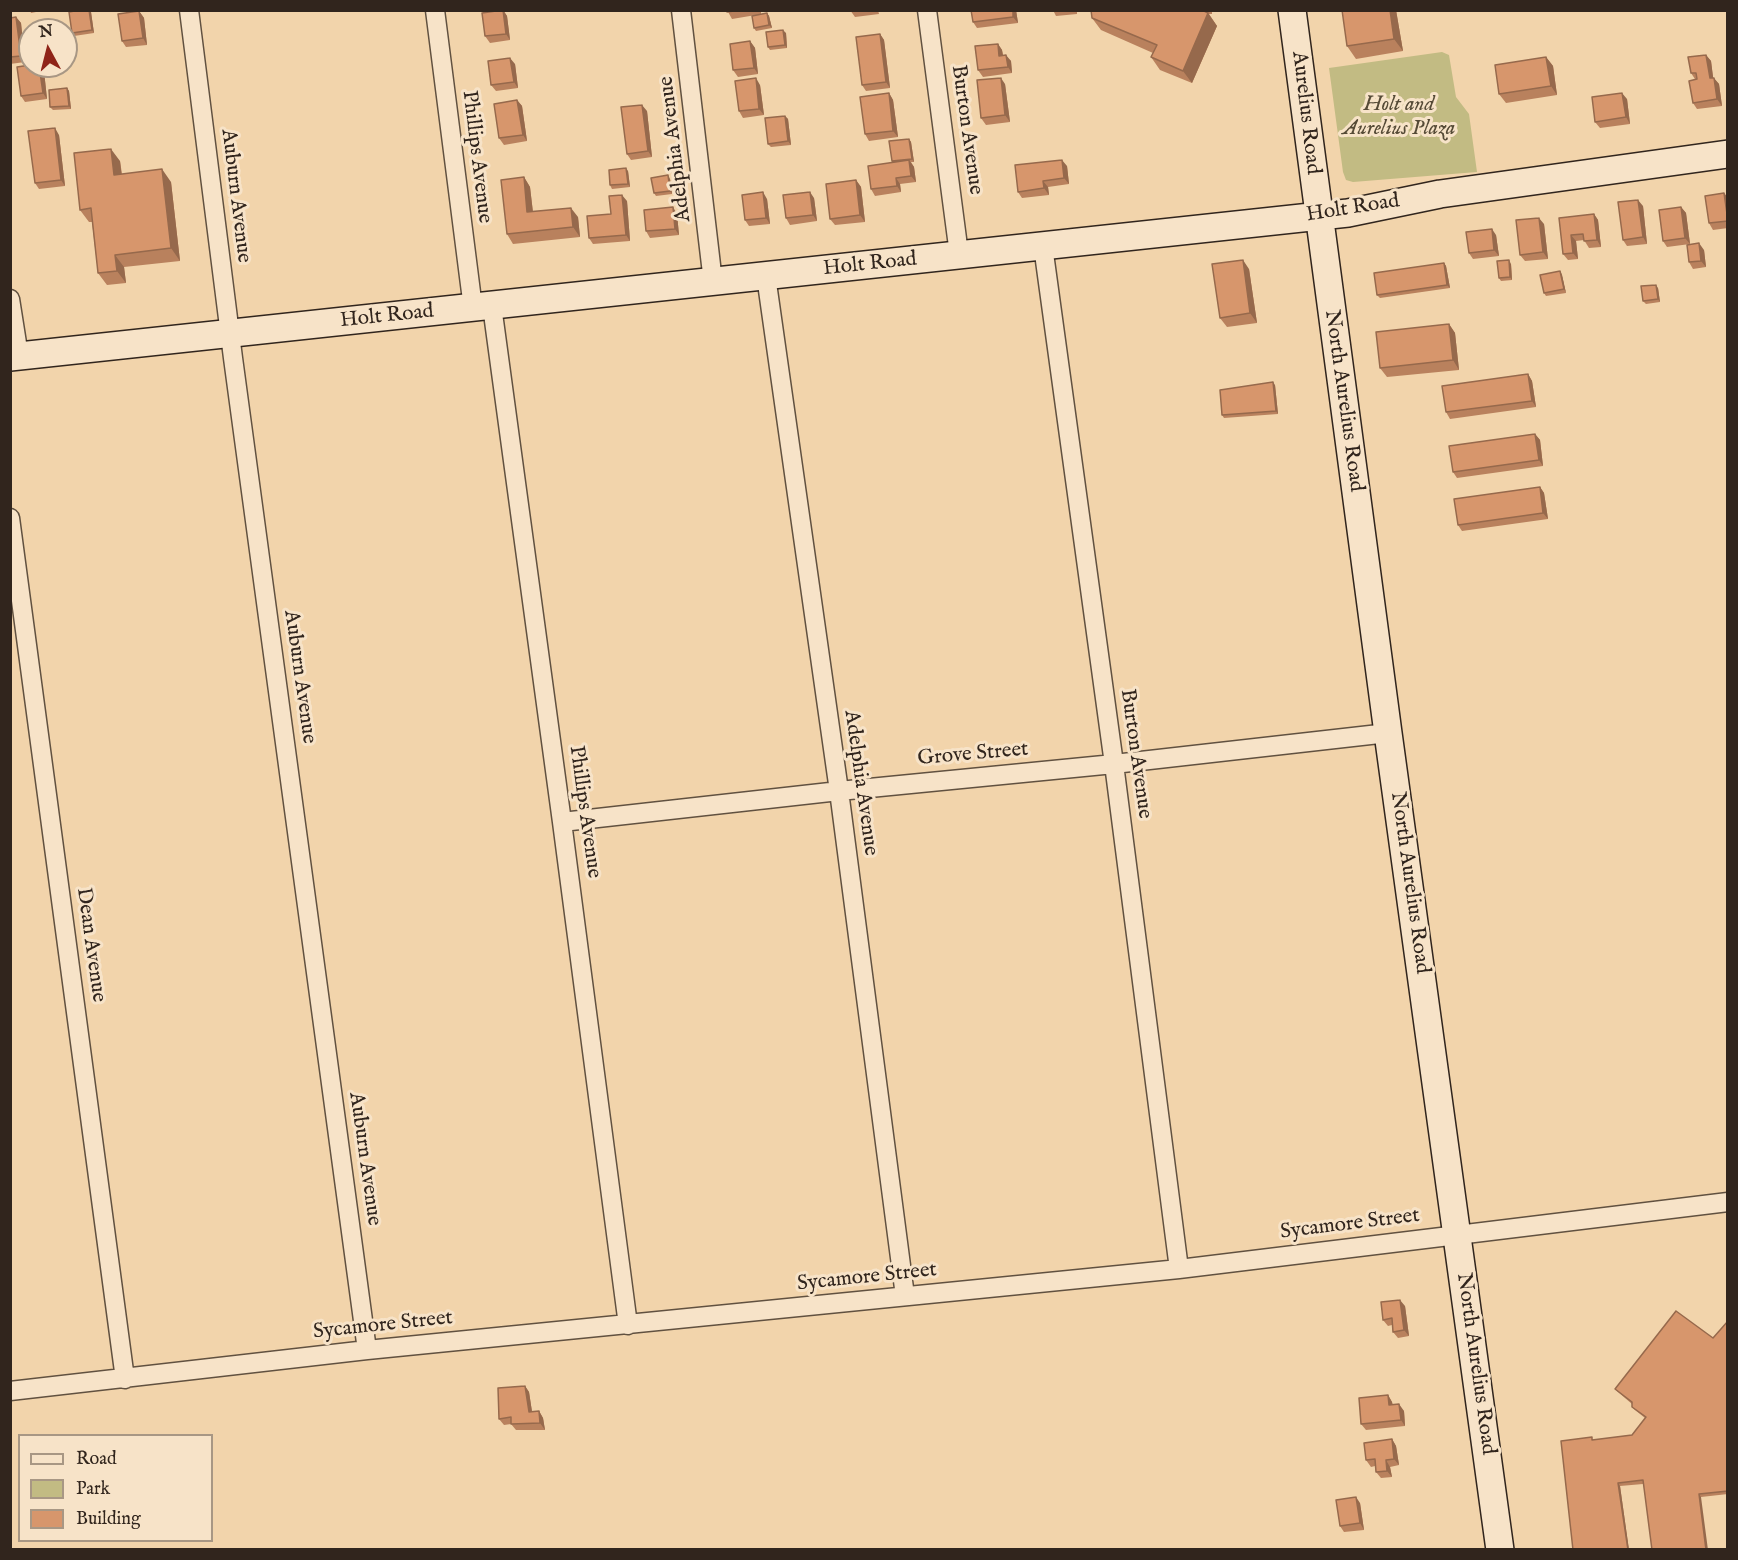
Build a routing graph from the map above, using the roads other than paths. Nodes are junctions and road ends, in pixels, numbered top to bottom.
1 (189, 10) edge
2 (435, 10) edge
3 (681, 10) edge
4 (927, 10) edge
5 (1292, 10) edge
6 (1728, 154) edge
7 (1318, 216) junction
8 (1043, 246) junction
9 (959, 255) junction
10 (766, 276) junction
11 (713, 282) junction
12 (10, 299) edge
13 (482, 307) junction
14 (230, 333) junction
15 (15, 356) edge
16 (10, 518) edge
17 (1388, 733) junction
18 (1114, 764) junction
19 (839, 791) junction
20 (562, 822) junction
21 (1728, 1202) edge
22 (1458, 1234) junction
23 (1179, 1269) junction
24 (904, 1296) junction
25 (628, 1325) junction
26 (367, 1350) junction
27 (125, 1379) junction
28 (10, 1391) edge
29 (1500, 1550) edge

1 - 14 street, Auburn Avenue
2 - 13 street, Phillips Avenue
3 - 11 street, Adelphia Avenue
4 - 9 street, Burton Avenue
5 - 7 main road, Aurelius Road
6 - 7 main road, Holt Road
7 - 8 main road, Holt Road
7 - 17 main road, North Aurelius Road
8 - 9 main road, Holt Road
8 - 18 street, Burton Avenue
9 - 10 main road, Holt Road
10 - 11 main road, Holt Road
10 - 19 street, Adelphia Avenue
11 - 13 main road, Holt Road
12 - 15 street
13 - 14 main road, Holt Road
13 - 20 street, Phillips Avenue
14 - 15 main road, Holt Road
14 - 26 street, Auburn Avenue
16 - 27 street, Dean Avenue
17 - 18 street, Grove Street
17 - 22 main road, North Aurelius Road
18 - 19 street, Grove Street
18 - 23 street, Burton Avenue
19 - 20 street, Grove Street
19 - 24 street, Adelphia Avenue
20 - 25 street, Phillips Avenue
21 - 22 street, Sycamore Street
22 - 23 street, Sycamore Street
22 - 29 main road, North Aurelius Road
23 - 24 street, Sycamore Street
24 - 25 street, Sycamore Street
25 - 26 street, Sycamore Street
26 - 27 street, Sycamore Street
27 - 28 street, Sycamore Street

